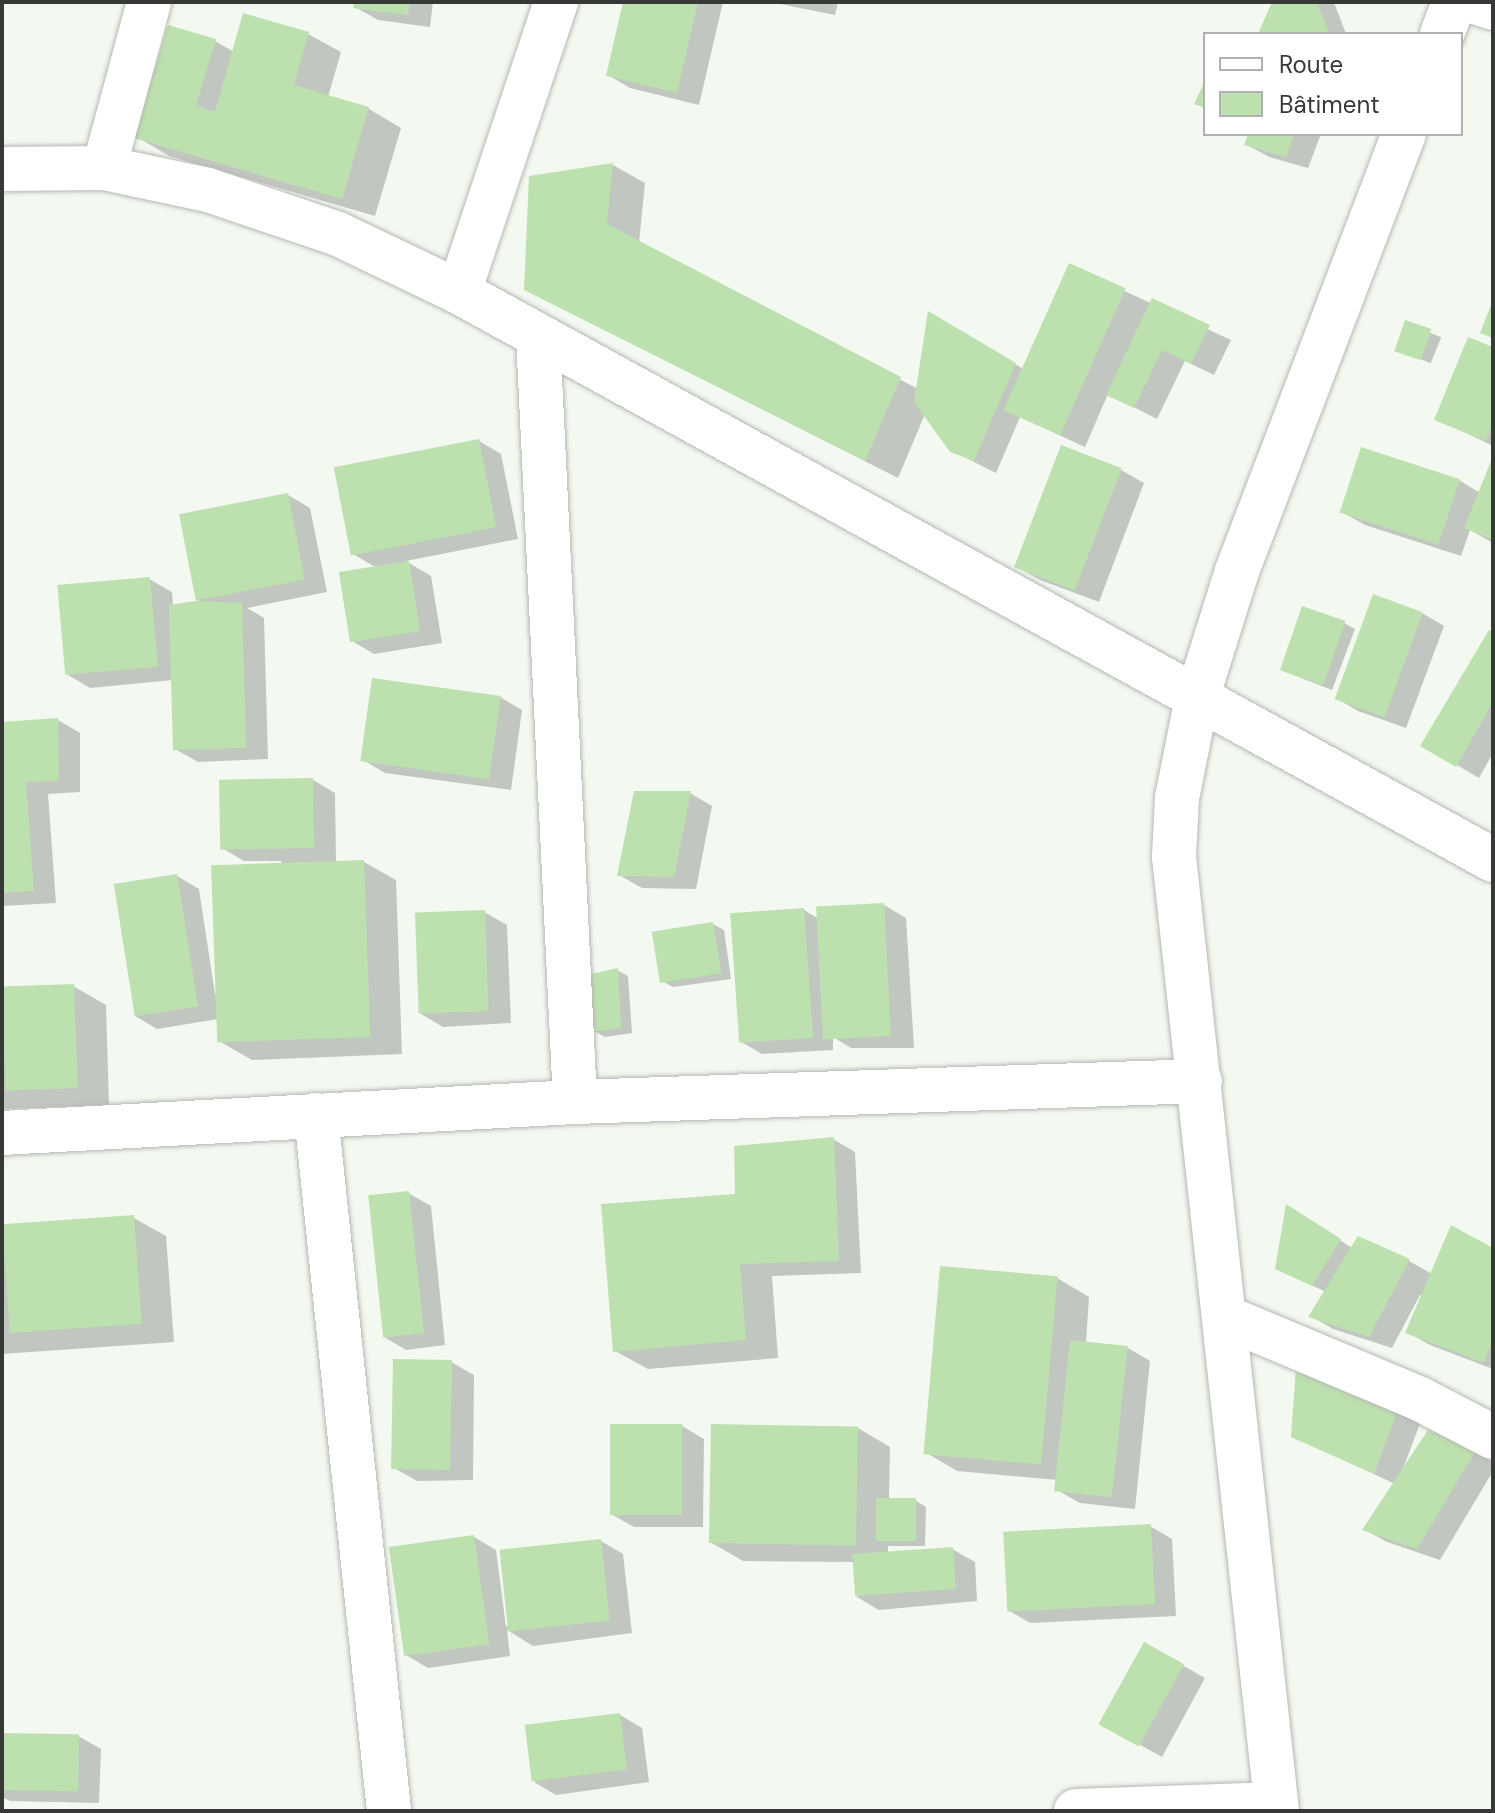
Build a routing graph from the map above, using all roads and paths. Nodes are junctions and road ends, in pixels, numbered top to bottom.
1 (149, 2) edge
2 (556, 2) edge
3 (1454, 2) edge
4 (1475, 2) edge
5 (1493, 8) edge
6 (1443, 32) edge
7 (1403, 136) edge
8 (104, 168) junction
9 (2, 169) edge
10 (459, 292) junction
11 (538, 336) junction
12 (1197, 698) junction
13 (1493, 860) edge
14 (1200, 1081) junction
15 (575, 1102) junction
16 (316, 1115) junction
17 (2, 1133) edge
18 (1225, 1317) junction
19 (1493, 1437) edge
20 (1277, 1808) edge
21 (389, 1811) edge
22 (1076, 1811) edge

1 - 8 street
2 - 10 street
3 - 6 street
4 - 5 street
7 - 12 street
8 - 9 street
8 - 10 street
10 - 11 street
11 - 12 street
11 - 15 street
12 - 13 street
12 - 14 street
14 - 15 street
14 - 18 street
15 - 16 street
16 - 17 street
16 - 21 street
18 - 19 street
18 - 20 street
20 - 22 street

